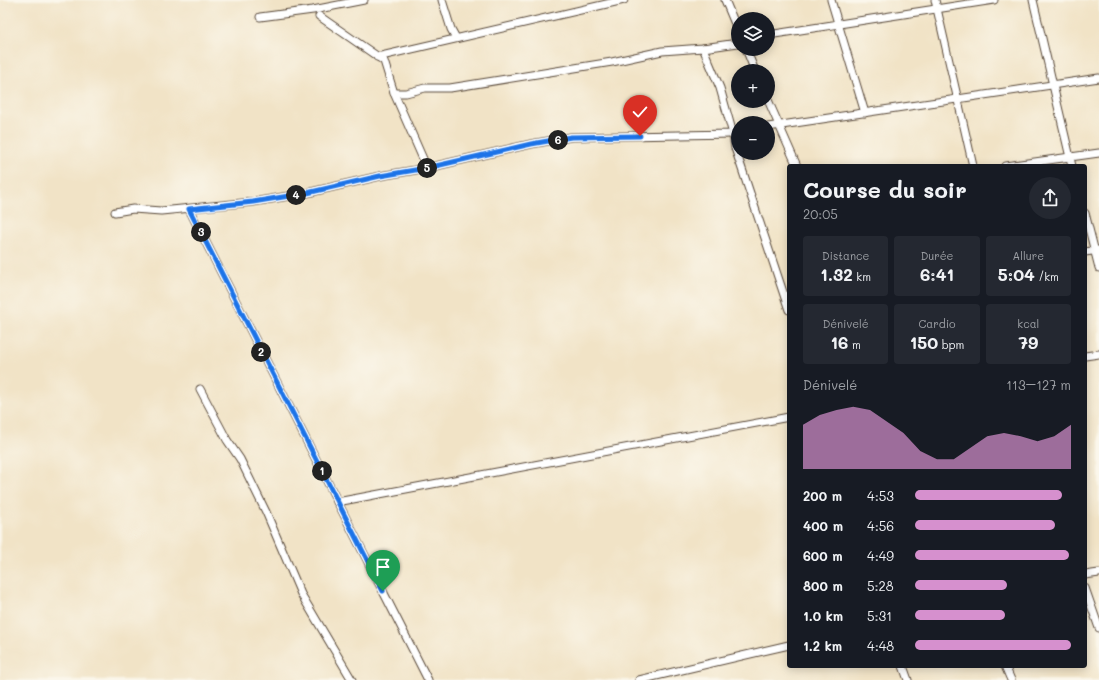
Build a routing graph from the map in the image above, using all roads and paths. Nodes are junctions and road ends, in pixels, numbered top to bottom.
1 (364, 0) edge
2 (442, 0) edge
3 (624, 0) edge
4 (725, 0) edge
5 (831, 0) edge
6 (935, 0) edge
7 (994, 0) edge
8 (1033, 0) edge
9 (937, 8) junction
10 (731, 14) edge
11 (319, 16) dead end
12 (260, 17) dead end
13 (839, 25) junction
14 (775, 34) edge
15 (456, 38) junction
16 (731, 43) edge
17 (703, 48) junction
18 (377, 57) junction
19 (1099, 78) edge
20 (1054, 84) junction
21 (394, 93) junction
22 (957, 99) junction
23 (771, 108) edge
24 (865, 113) junction
25 (731, 118) edge
26 (775, 126) edge
27 (779, 126) junction
28 (731, 132) edge
29 (1099, 153) edge
30 (1069, 156) junction
31 (739, 160) edge
32 (796, 164) edge
33 (973, 164) edge
34 (1019, 164) edge
35 (1071, 164) edge
36 (427, 168) junction
37 (189, 209) junction
38 (116, 212) dead end
39 (1087, 219) edge
40 (1097, 250) edge
41 (1087, 252) edge
42 (1099, 268) edge
43 (787, 304) edge
44 (1099, 354) edge
45 (1087, 356) edge
46 (200, 389) dead end
47 (787, 416) edge
48 (337, 502) junction
49 (1099, 573) edge
50 (1087, 575) edge
51 (1087, 594) edge
52 (1099, 628) edge
53 (787, 645) edge
54 (904, 668) edge
55 (1006, 668) edge
56 (352, 680) edge
57 (428, 680) edge
58 (639, 680) edge
59 (908, 680) edge
60 (1011, 680) edge

1 - 12 street
2 - 15 street
3 - 15 street
4 - 10 street
5 - 13 street
6 - 9 street
7 - 9 street
8 - 20 street
9 - 13 street
9 - 22 street
11 - 18 street
13 - 14 street
13 - 24 street
15 - 18 street
16 - 17 street
17 - 21 street
17 - 25 street
18 - 21 street
19 - 20 street
20 - 22 street
20 - 30 street
21 - 36 street
22 - 24 street
22 - 33 street
23 - 27 street
24 - 27 street
26 - 27 street
27 - 32 street
28 - 36 street
29 - 30 street
30 - 34 street
30 - 35 street
31 - 43 street
36 - 37 street
37 - 38 street
37 - 48 street
39 - 40 street
40 - 41 street
40 - 42 street
44 - 45 street
46 - 56 street
47 - 48 street
48 - 57 street
49 - 50 street
51 - 52 street
53 - 58 street
54 - 59 street
55 - 60 street

